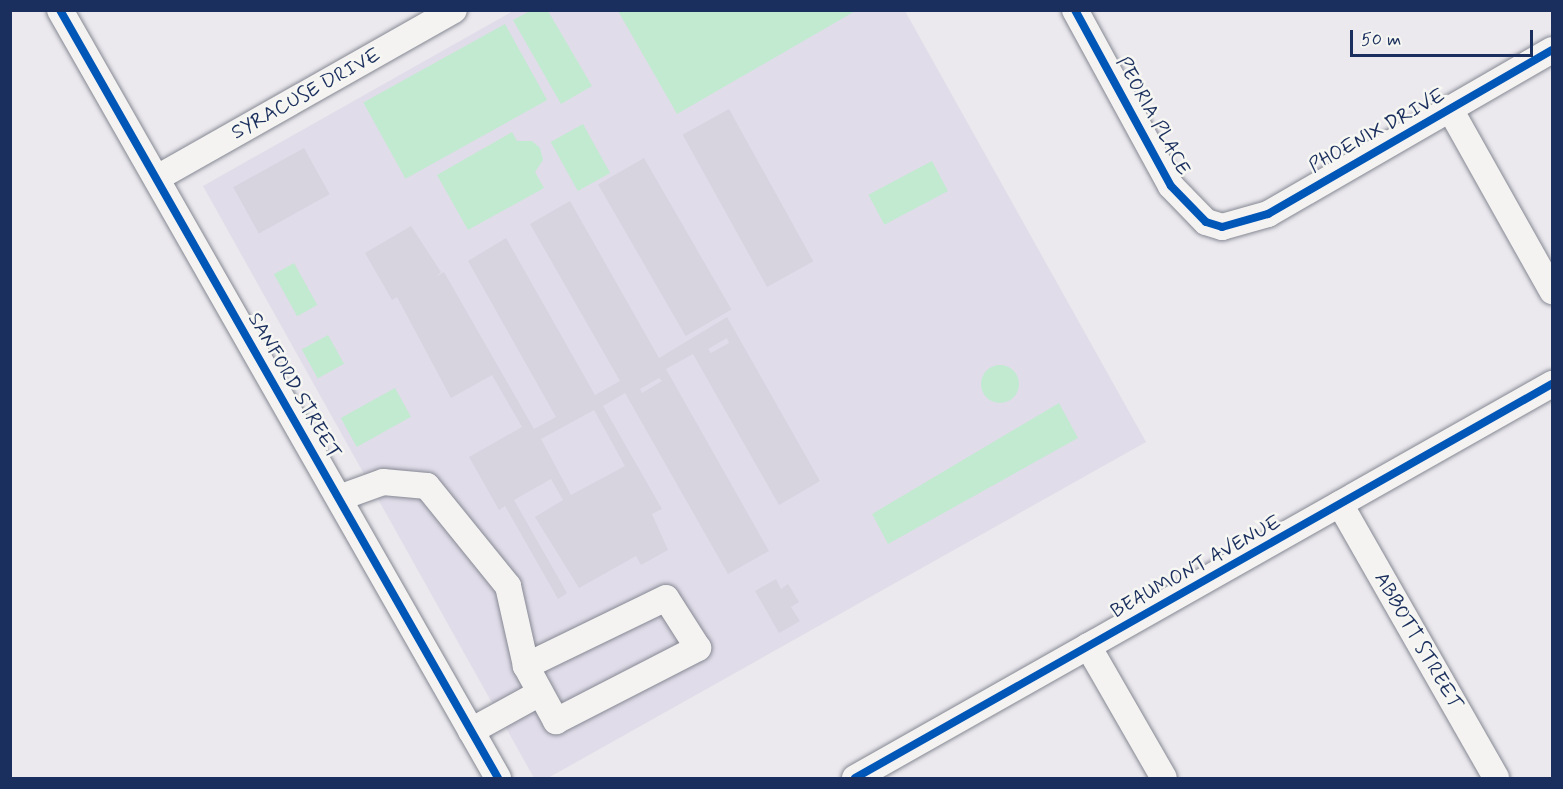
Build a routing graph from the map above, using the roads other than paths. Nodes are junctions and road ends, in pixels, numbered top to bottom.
1 (60, 10) edge
2 (454, 10) edge
3 (1076, 10) edge
4 (1552, 50) edge
5 (1450, 109) junction
6 (157, 178) junction
7 (1215, 224) joint
8 (1552, 291) edge
9 (1552, 384) edge
10 (339, 498) junction
11 (1340, 504) junction
12 (1089, 646) junction
13 (526, 666) junction
14 (540, 693) junction
15 (471, 731) junction
16 (498, 778) edge
17 (855, 778) edge
18 (1164, 778) edge
19 (1496, 778) edge

1 - 6 street, SANFORD STREET
2 - 6 street, SYRACUSE DRIVE
3 - 7 street, PEORIA PLACE
4 - 5 street, PHOENIX DRIVE
5 - 7 street, PHOENIX DRIVE
5 - 8 street
6 - 10 street, SANFORD STREET
9 - 11 street, BEAUMONT AVENUE
10 - 13 street
10 - 15 street, SANFORD STREET
11 - 12 street, BEAUMONT AVENUE
11 - 19 street, ABBOTT STREET
12 - 17 street, BEAUMONT AVENUE
12 - 18 street
13 - 14 street
13 - 14 street
14 - 15 street
15 - 16 street, SANFORD STREET

